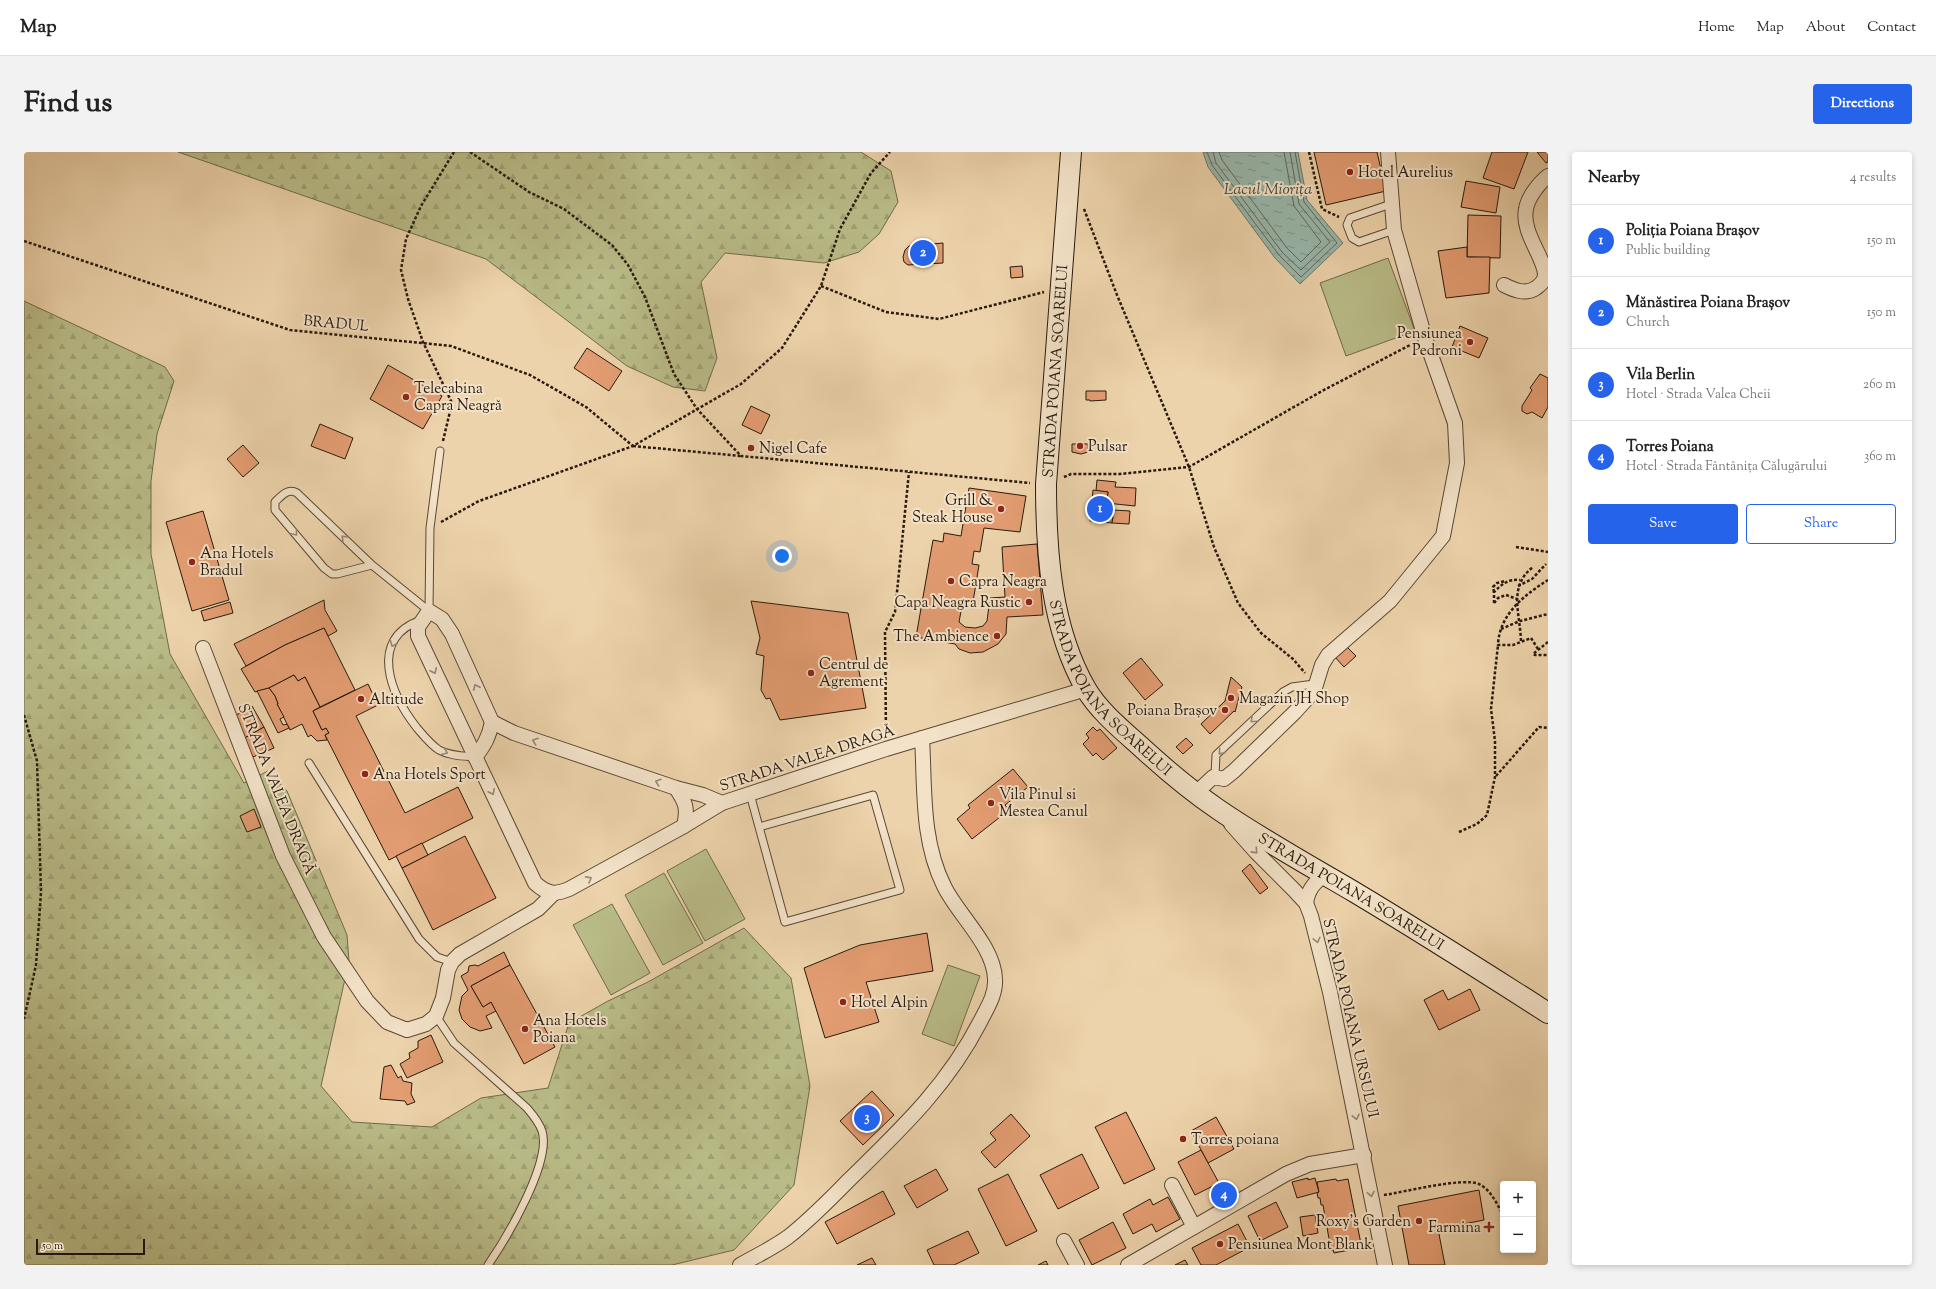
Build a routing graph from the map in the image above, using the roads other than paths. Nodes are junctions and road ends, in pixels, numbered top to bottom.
1 (1071, 152) edge
2 (1388, 152) edge
3 (1548, 176) edge
4 (1392, 204) junction
5 (1394, 230) junction
6 (1504, 285) dead end
7 (440, 451) road end
8 (372, 565) junction
9 (425, 615) junction
10 (203, 648) dead end
11 (1311, 685) junction
12 (1086, 689) junction
13 (492, 722) junction
14 (922, 738) junction
15 (475, 757) junction
16 (309, 763) dead end
17 (1214, 776) junction
18 (676, 788) junction
19 (1196, 793) junction
20 (750, 794) junction
21 (722, 803) junction
22 (1220, 811) junction
23 (684, 826) junction
24 (759, 827) junction
25 (1325, 875) junction
26 (553, 894) junction
27 (1306, 903) junction
28 (452, 962) junction
29 (1548, 1013) edge
30 (436, 1016) junction
31 (1364, 1155) junction
32 (1172, 1185) dead end
33 (1194, 1228) junction
34 (1064, 1241) dead end
35 (488, 1265) edge
36 (740, 1265) edge
37 (1077, 1265) edge
38 (1128, 1265) edge
39 (1385, 1265) edge

1 - 12 street, STRADA POIANA SOARELUI
2 - 4 street
3 - 6 street
4 - 5 street
4 - 5 lane
5 - 11 street
7 - 9 lane
8 -> 8 lane
8 - 9 lane
13 -> 9 street
9 -> 15 street
9 -> 15 lane
10 - 30 street, STRADA VALEA DRAGĂ
11 - 17 street
11 -> 17 lane
12 - 14 street, STRADA VALEA DRAGĂ
12 - 19 street, STRADA POIANA SOARELUI
13 - 15 street
18 -> 13 street
14 - 20 street, STRADA VALEA DRAGĂ
14 - 36 street
15 -> 26 street
16 - 28 lane
17 - 19 street
18 - 21 street
18 - 23 street
19 - 22 street, STRADA POIANA SOARELUI
20 - 21 street, STRADA VALEA DRAGĂ
20 - 24 lane
21 - 23 street, STRADA VALEA DRAGĂ
22 - 25 street, STRADA POIANA SOARELUI
22 -> 27 street, STRADA POIANA URSULUI
26 -> 23 street, STRADA VALEA DRAGĂ
24 - 24 lane
25 - 27 street
25 - 29 street, STRADA POIANA SOARELUI
26 - 28 street, STRADA VALEA DRAGĂ
27 -> 31 street, STRADA POIANA URSULUI
28 - 30 street
30 - 35 lane
31 - 33 street
31 -> 39 street, STRADA POIANA URSULUI
32 - 33 street
33 - 38 street
34 - 37 street

